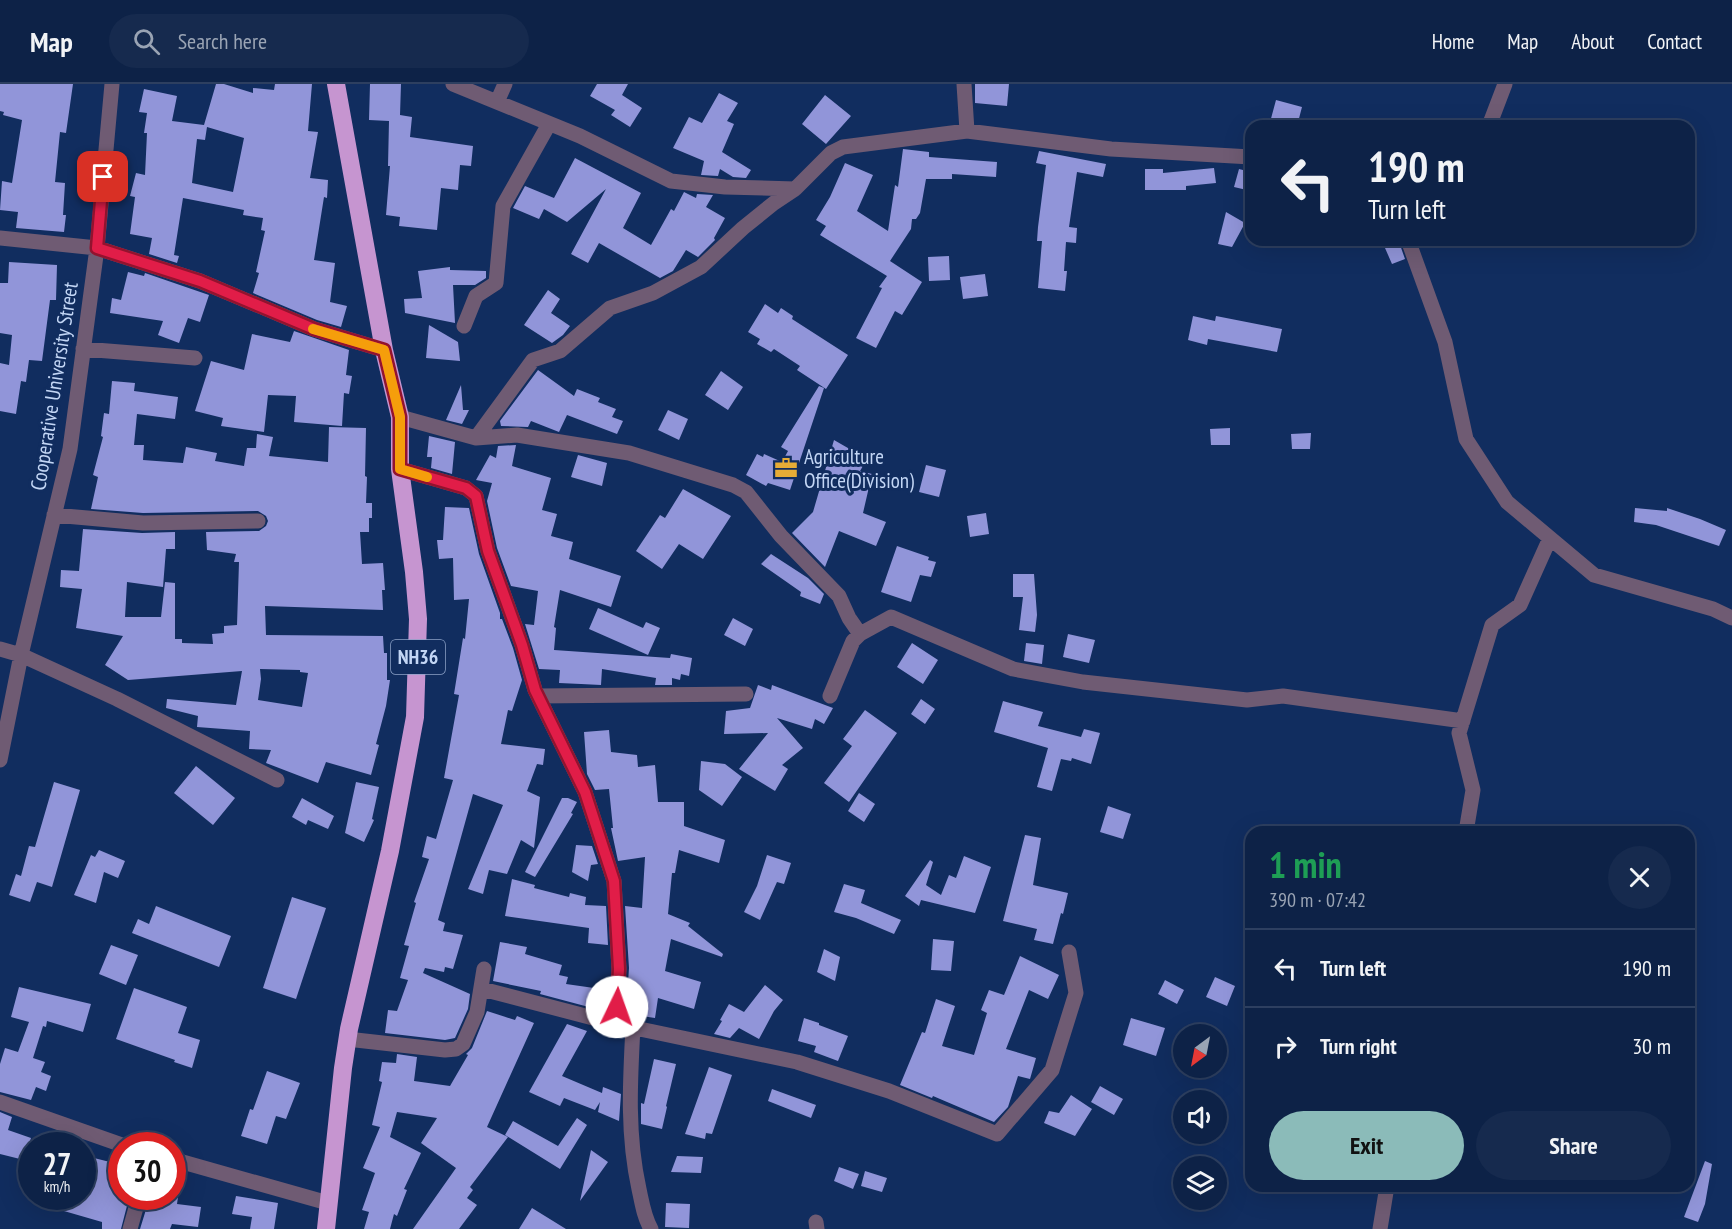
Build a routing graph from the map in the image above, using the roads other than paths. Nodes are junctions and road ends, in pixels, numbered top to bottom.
1 (112, 84) edge
2 (336, 84) edge
3 (453, 84) edge
4 (505, 84) edge
5 (964, 84) edge
6 (1505, 84) edge
7 (497, 102) junction
8 (1491, 120) edge
9 (549, 124) junction
10 (968, 131) junction
11 (1245, 158) edge
12 (795, 189) junction
13 (0, 238) edge
14 (1410, 246) edge
15 (97, 248) junction
16 (464, 326) dead end
17 (83, 349) junction
18 (384, 350) junction
19 (195, 357) dead end
20 (400, 417) junction
21 (476, 438) junction
22 (400, 469) junction
23 (54, 515) junction
24 (258, 521) dead end
25 (1550, 538) junction
26 (1732, 618) edge
27 (860, 634) junction
28 (0, 649) edge
29 (21, 655) junction
30 (746, 694) dead end
31 (538, 696) junction
32 (830, 696) dead end
33 (1463, 720) junction
34 (0, 760) edge
35 (278, 780) dead end
36 (1467, 826) edge
37 (1069, 951) dead end
38 (484, 969) dead end
39 (482, 988) junction
40 (616, 1024) junction
41 (633, 1027) junction
42 (348, 1039) junction
43 (0, 1102) edge
44 (108, 1140) edge
45 (186, 1163) edge
46 (1386, 1192) edge
47 (328, 1203) junction
48 (135, 1210) edge
49 (130, 1229) edge
50 (327, 1229) edge
51 (651, 1229) edge
52 (1380, 1229) edge

1 - 15 street, Cooperative University Street
2 - 18 highway, NH36
3 - 7 street
4 - 7 street
5 - 10 street
6 - 8 street
7 - 9 street
9 - 12 street
9 - 16 street
10 - 11 street
10 - 12 street
12 - 21 street
13 - 15 street
14 - 25 street
15 - 17 street, Cooperative University Street
15 - 18 street
17 - 19 street
17 - 23 street, Cooperative University Street
18 - 20 highway, NH36
20 - 21 street
20 - 22 highway, NH36
21 - 27 street
22 - 31 street
22 - 42 highway, NH36
23 - 24 street
23 - 29 street, Cooperative University Street
25 - 26 street
25 - 33 street
27 - 32 street
27 - 33 street
28 - 29 street
29 - 34 street, Cooperative University Street
29 - 35 street
30 - 31 street
31 - 40 street
33 - 36 street
37 - 41 street
38 - 39 street
39 - 40 street
39 - 42 street
40 - 41 street
41 - 51 street
42 - 47 highway, NH36
43 - 44 street
45 - 47 street
46 - 52 street
47 - 50 highway, NH36
48 - 49 street

